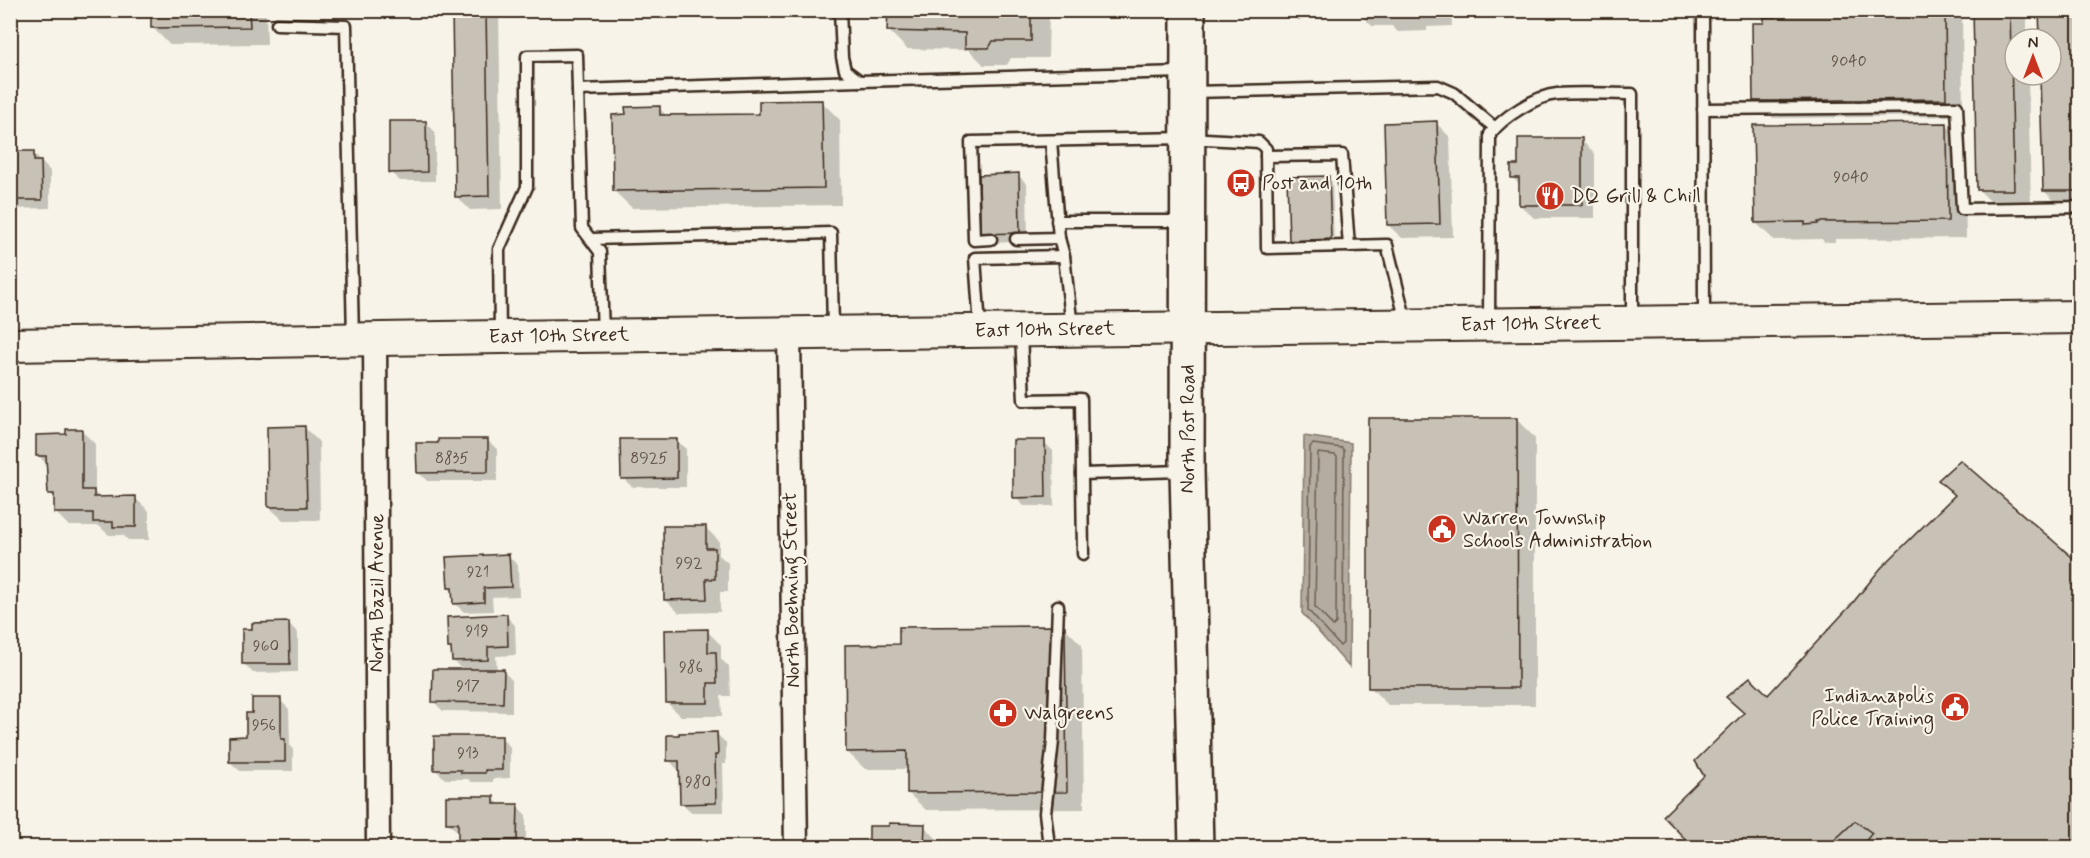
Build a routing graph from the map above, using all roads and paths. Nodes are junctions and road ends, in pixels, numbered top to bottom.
1 (840, 10) edge
2 (1188, 10) edge
3 (1702, 10) edge
4 (277, 24) dead end
5 (861, 81) junction
6 (1188, 82) junction
7 (578, 90) junction
8 (1703, 109) junction
9 (1495, 128) junction
10 (1188, 138) junction
11 (1051, 141) junction
12 (1266, 156) junction
13 (2079, 207) edge
14 (1188, 220) junction
15 (1057, 221) junction
16 (1059, 238) junction
17 (591, 239) junction
18 (991, 239) dead end
19 (1016, 239) dead end
20 (974, 240) junction
21 (1348, 246) junction
22 (1064, 256) junction
23 (975, 258) junction
24 (2079, 317) edge
25 (1704, 321) junction
26 (1632, 322) junction
27 (1489, 324) junction
28 (1407, 325) junction
29 (1188, 328) junction
30 (1072, 329) junction
31 (1021, 330) junction
32 (980, 331) junction
33 (833, 332) junction
34 (789, 333) junction
35 (603, 335) junction
36 (500, 337) junction
37 (364, 340) junction
38 (10, 345) edge
39 (1187, 470) junction
40 (1082, 474) junction
41 (1083, 554) dead end
42 (1058, 606) dead end
43 (378, 848) edge
44 (796, 848) edge
45 (1051, 848) edge
46 (1196, 848) edge

1 - 5 lane
2 - 6 main road, North Post Road
3 - 8 lane
4 - 37 lane
5 - 6 lane
5 - 7 lane
6 - 9 lane
6 - 10 main road, North Post Road
7 - 17 lane
7 - 36 lane
8 - 13 lane
8 - 25 lane
9 - 26 lane
9 - 27 lane
10 - 11 lane
10 - 12 lane
10 - 14 main road, North Post Road
11 - 15 lane
11 - 20 lane
12 - 21 lane
12 - 21 lane
14 - 15 lane
14 - 29 main road, North Post Road
15 - 16 lane
16 - 19 lane
16 - 22 lane
17 - 33 lane
17 - 35 lane
18 - 20 lane
20 - 23 lane
21 - 28 lane
22 - 23 lane
22 - 30 lane
23 - 32 lane
24 - 25 main road, East 10th Street
25 - 26 main road, East 10th Street
26 - 27 main road, East 10th Street
27 - 28 main road, East 10th Street
28 - 29 main road, East 10th Street
29 - 30 main road, East 10th Street
29 - 39 main road, North Post Road
30 - 31 main road, East 10th Street
31 - 32 main road, East 10th Street
31 - 40 lane
32 - 33 main road, East 10th Street
33 - 34 main road, East 10th Street
34 - 35 main road, East 10th Street
34 - 44 street, North Boehning Street
35 - 36 main road, East 10th Street
36 - 37 main road, East 10th Street
37 - 38 main road, East 10th Street
37 - 43 street, North Bazil Avenue
39 - 40 lane
39 - 46 main road, North Post Road
40 - 41 lane
42 - 45 lane

